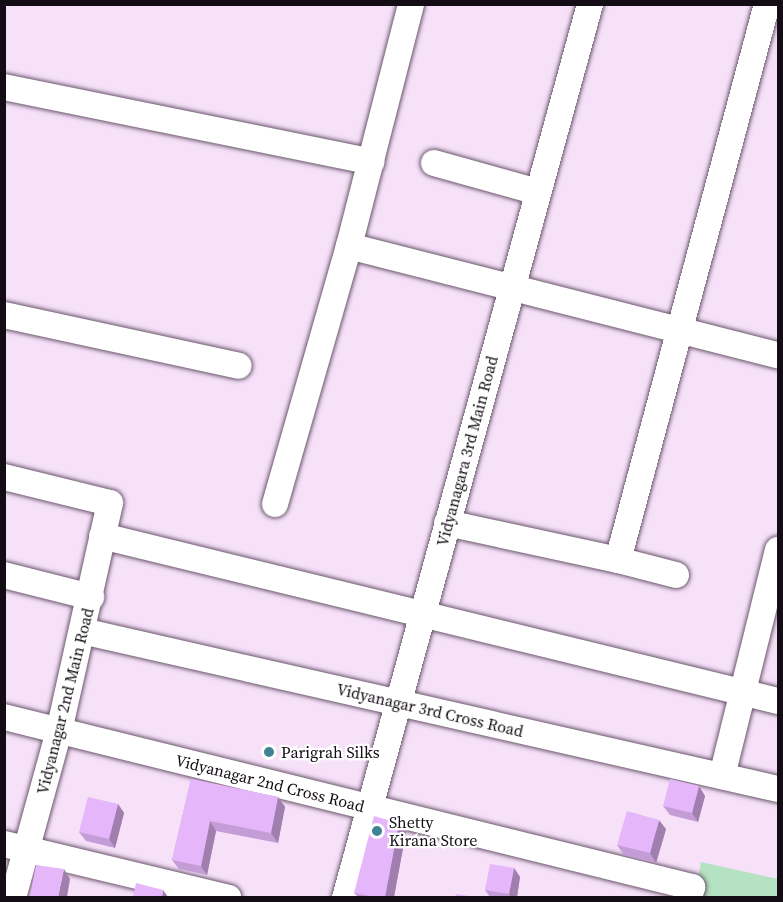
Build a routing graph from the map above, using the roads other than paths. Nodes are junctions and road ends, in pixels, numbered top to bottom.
1 (411, 4) edge
2 (590, 4) edge
3 (767, 4) edge
4 (4, 87) edge
5 (370, 162) junction
6 (434, 163) dead end
7 (538, 192) junction
8 (349, 246) junction
9 (512, 286) junction
10 (4, 315) edge
11 (678, 330) junction
12 (778, 355) edge
13 (239, 366) dead end
14 (4, 477) edge
15 (275, 504) dead end
16 (447, 523) junction
17 (102, 536) junction
18 (778, 550) edge
19 (618, 560) junction
20 (4, 575) edge
21 (676, 575) dead end
22 (91, 597) junction
23 (422, 614) junction
24 (771, 616) edge
25 (82, 631) junction
26 (744, 693) junction
27 (778, 701) edge
28 (398, 703) junction
29 (4, 717) edge
30 (59, 731) junction
31 (722, 776) junction
32 (778, 789) edge
33 (369, 807) junction
34 (15, 846) edge
35 (682, 890) edge
36 (14, 897) edge
37 (229, 897) edge
38 (345, 897) edge

1 - 5 street
2 - 7 street, Vidyanagara 3rd Main Road
3 - 11 street
4 - 5 street
5 - 8 street
6 - 7 street
7 - 9 street, Vidyanagara 3rd Main Road
8 - 9 street
8 - 15 street
9 - 11 street
9 - 16 street, Vidyanagara 3rd Main Road
10 - 13 street
11 - 12 street
11 - 19 street
14 - 17 street, Vidyanagar 2nd Main Road
16 - 19 street
16 - 23 street, Vidyanagara 3rd Main Road
17 - 22 street, Vidyanagar 2nd Main Road
17 - 23 street
18 - 24 street
19 - 21 street
20 - 22 street
22 - 25 street, Vidyanagar 2nd Main Road
23 - 26 street
23 - 28 street, Vidyanagara 3rd Main Road
24 - 26 street
25 - 28 street, Vidyanagar 3rd Cross Road
25 - 30 street, Vidyanagar 2nd Main Road
26 - 27 street
26 - 31 street
28 - 31 street, Vidyanagar 3rd Cross Road
28 - 33 street, Vidyanagara 3rd Main Road
29 - 30 street, Vidyanagar 2nd Cross Road
30 - 33 street, Vidyanagar 2nd Cross Road
30 - 34 street, Vidyanagar 2nd Main Road
31 - 32 street, Vidyanagar 3rd Cross Road
33 - 35 street, Vidyanagar 2nd Cross Road
33 - 38 street, Vidyanagara 3rd Main Road
34 - 36 street, Vidyanagar 2nd Main Road
34 - 37 street

